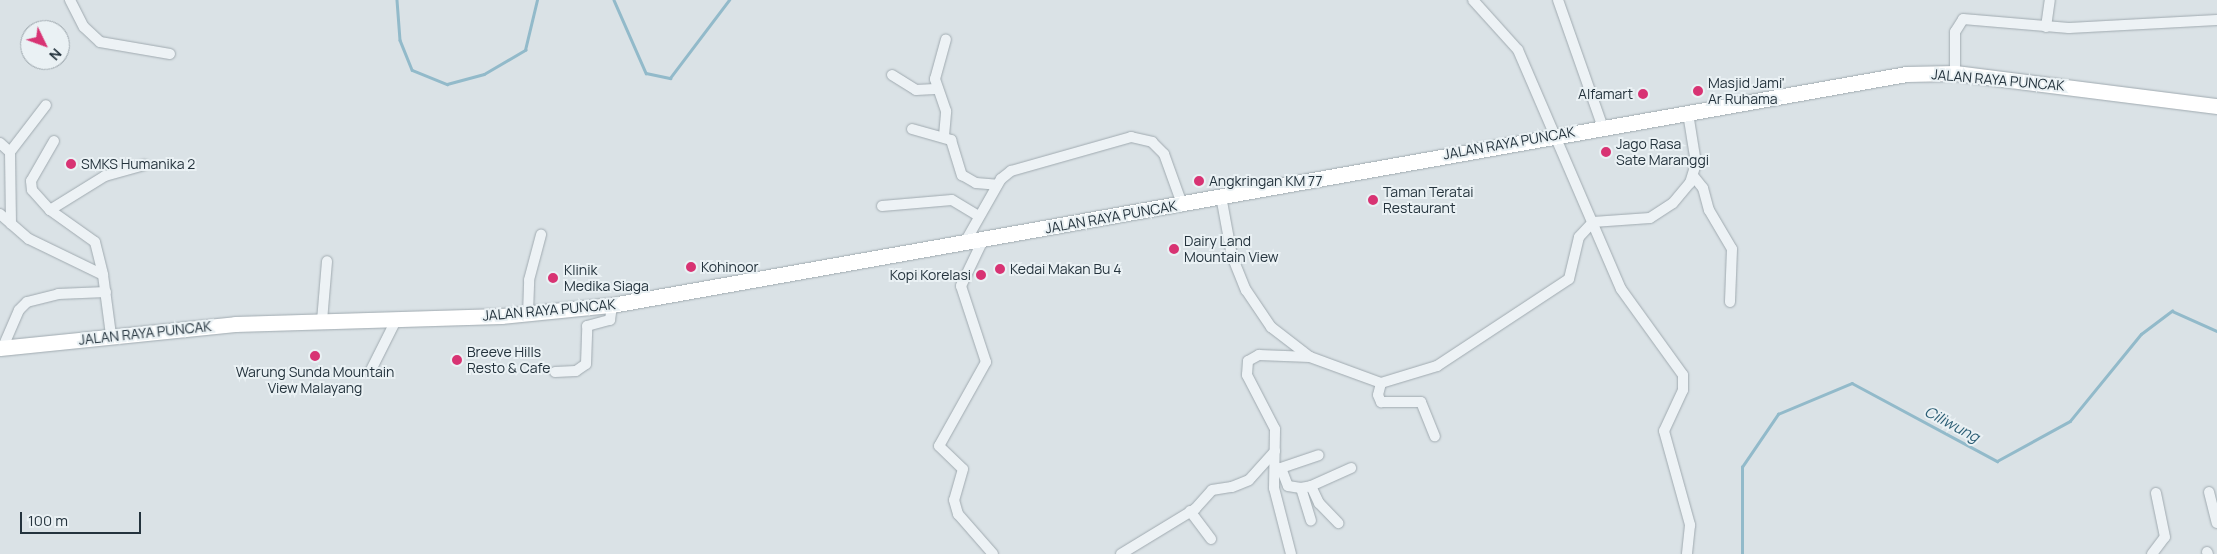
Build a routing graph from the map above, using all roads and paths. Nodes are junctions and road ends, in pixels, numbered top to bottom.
1 (70, 0) edge
2 (1473, 0) edge
3 (1558, 0) edge
4 (2050, 0) edge
5 (2217, 20) edge
6 (2046, 27) junction
7 (946, 39) dead end
8 (170, 54) dead end
9 (1955, 73) junction
10 (892, 75) dead end
11 (935, 89) junction
12 (46, 105) dead end
13 (2217, 106) edge
14 (1688, 113) junction
15 (1602, 128) junction
16 (912, 129) dead end
17 (1555, 134) junction
18 (944, 136) junction
19 (54, 141) dead end
20 (0, 143) edge
21 (10, 152) junction
22 (144, 165) dead end
23 (1694, 177) junction
24 (997, 185) junction
25 (1221, 196) junction
26 (1182, 204) junction
27 (882, 206) dead end
28 (50, 210) junction
29 (0, 214) edge
30 (979, 216) junction
31 (1594, 222) junction
32 (11, 224) junction
33 (540, 235) dead end
34 (982, 240) junction
35 (964, 244) junction
36 (327, 261) dead end
37 (104, 275) junction
38 (106, 292) junction
39 (1730, 302) dead end
40 (612, 305) junction
41 (528, 314) junction
42 (396, 320) junction
43 (322, 321) junction
44 (111, 335) junction
45 (2, 348) edge
46 (1310, 357) junction
47 (370, 372) dead end
48 (555, 372) dead end
49 (1381, 384) junction
50 (1435, 436) dead end
51 (1276, 450) junction
52 (1319, 455) dead end
53 (1351, 468) dead end
54 (1278, 469) junction
55 (1306, 487) junction
56 (2209, 492) dead end
57 (2156, 493) dead end
58 (1190, 511) junction
59 (1311, 520) dead end
60 (1338, 523) dead end
61 (2217, 523) edge
62 (1212, 539) dead end
63 (993, 554) edge
64 (1121, 554) edge
65 (1291, 554) edge
66 (1687, 554) edge
67 (2152, 554) edge

1 - 8 street
2 - 17 street
3 - 15 street
4 - 6 street
5 - 6 street
6 - 9 street
7 - 11 street
9 - 13 highway, JALAN RAYA PUNCAK
9 - 14 highway, JALAN RAYA PUNCAK
10 - 11 street
11 - 18 street
12 - 21 street
14 - 15 highway, JALAN RAYA PUNCAK
14 - 23 street
15 - 17 highway, JALAN RAYA PUNCAK
16 - 18 street
17 - 25 highway, JALAN RAYA PUNCAK
17 - 31 street
18 - 24 street
19 - 28 street
20 - 21 street
21 - 32 street
22 - 28 street
23 - 31 street
23 - 39 street
24 - 26 street
24 - 30 street
25 - 26 highway, JALAN RAYA PUNCAK
25 - 46 street
26 - 34 highway, JALAN RAYA PUNCAK
27 - 30 street
28 - 37 street
29 - 32 street
30 - 35 street
31 - 49 street
31 - 66 street
32 - 37 street
33 - 41 street
34 - 35 highway, JALAN RAYA PUNCAK
34 - 63 street
35 - 40 highway, JALAN RAYA PUNCAK
36 - 43 street
37 - 38 street
38 - 44 street
38 - 45 street
40 - 41 highway, JALAN RAYA PUNCAK
40 - 48 street
41 - 42 highway, JALAN RAYA PUNCAK
42 - 43 highway, JALAN RAYA PUNCAK
42 - 47 street
43 - 44 highway, JALAN RAYA PUNCAK
44 - 45 highway, JALAN RAYA PUNCAK
46 - 49 street
46 - 51 street
49 - 50 street
51 - 54 street
51 - 58 street
52 - 54 street
53 - 55 street
54 - 55 street
54 - 65 street
55 - 59 street
55 - 60 street
56 - 61 street
57 - 67 street
58 - 62 street
58 - 64 street

